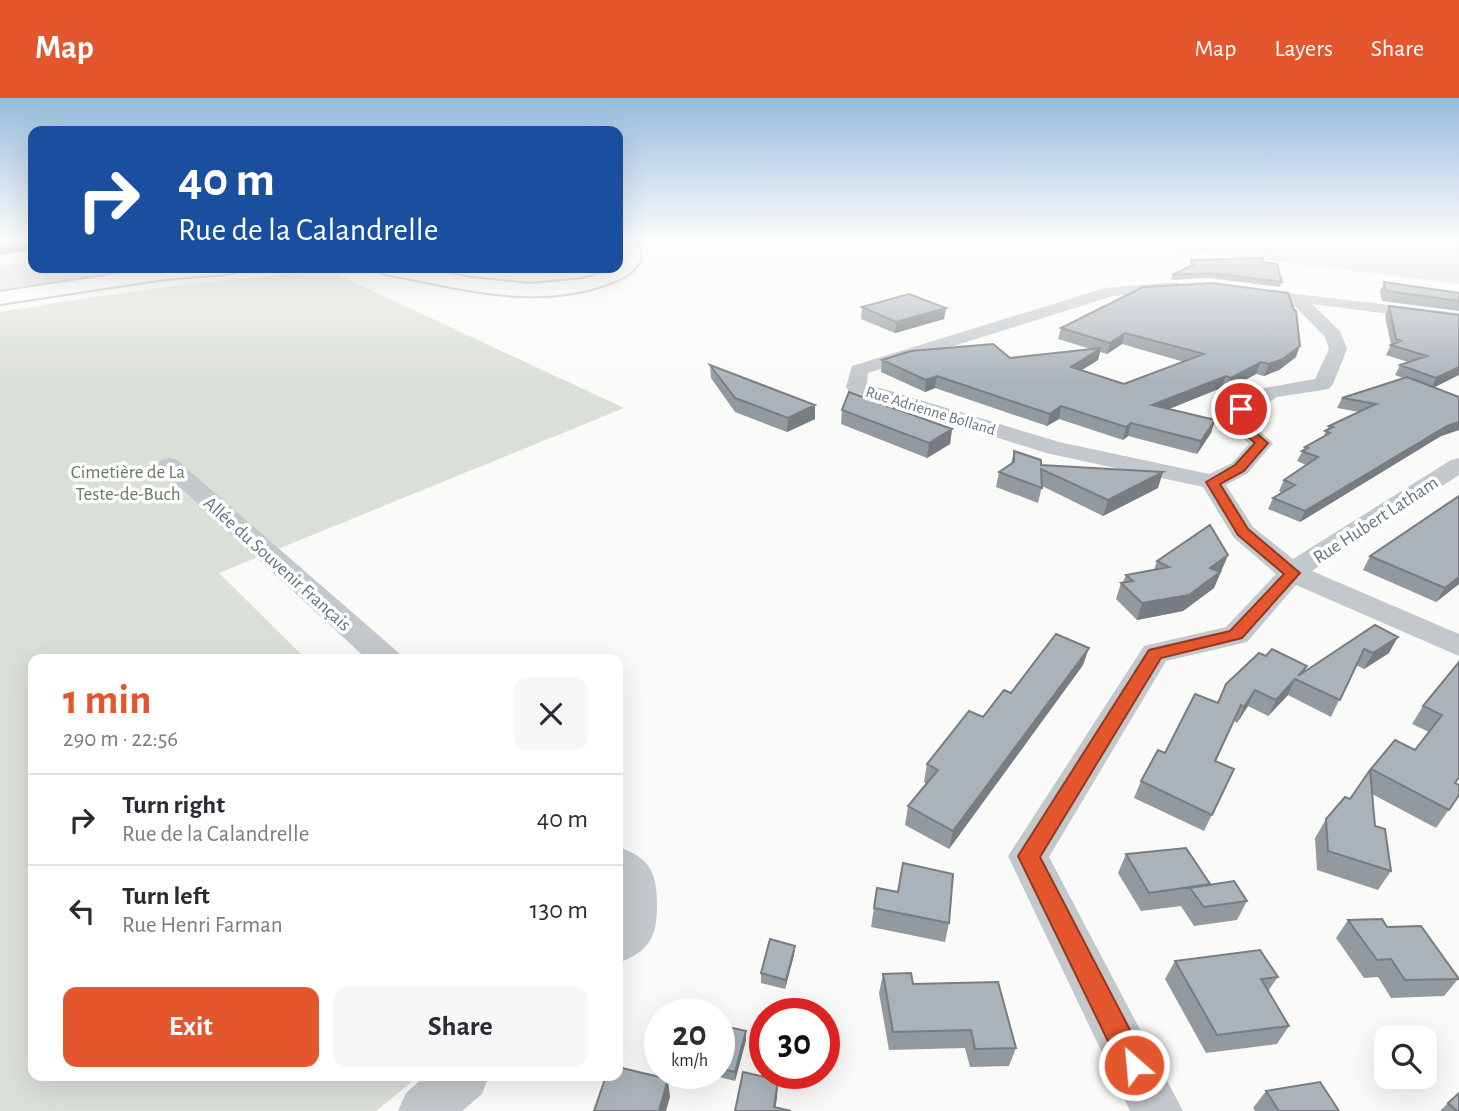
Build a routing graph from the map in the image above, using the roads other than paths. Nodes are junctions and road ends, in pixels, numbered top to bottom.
1 (65, 288) edge
2 (495, 288) edge
3 (548, 288) edge
4 (1158, 288) edge
5 (1234, 289) edge
6 (1296, 297) junction
7 (0, 299) edge
8 (1459, 318) edge
9 (169, 465) dead end
10 (1459, 465) edge
11 (1212, 482) junction
12 (1292, 573) junction
13 (1459, 646) edge
14 (381, 654) edge
15 (623, 868) edge
16 (623, 939) edge
17 (458, 1081) edge
18 (424, 1111) edge
19 (1157, 1111) edge

1 - 7 main road
2 - 3 main road
4 - 11 street, Rue Adrienne Bolland
5 - 6 street
6 - 8 street
6 - 11 street
9 - 14 street, Allée du Souvenir Français
10 - 12 street, Rue Hubert Latham
11 - 12 street
12 - 13 street
12 - 19 street, Rue Hubert Latham
15 - 16 street
17 - 18 street

